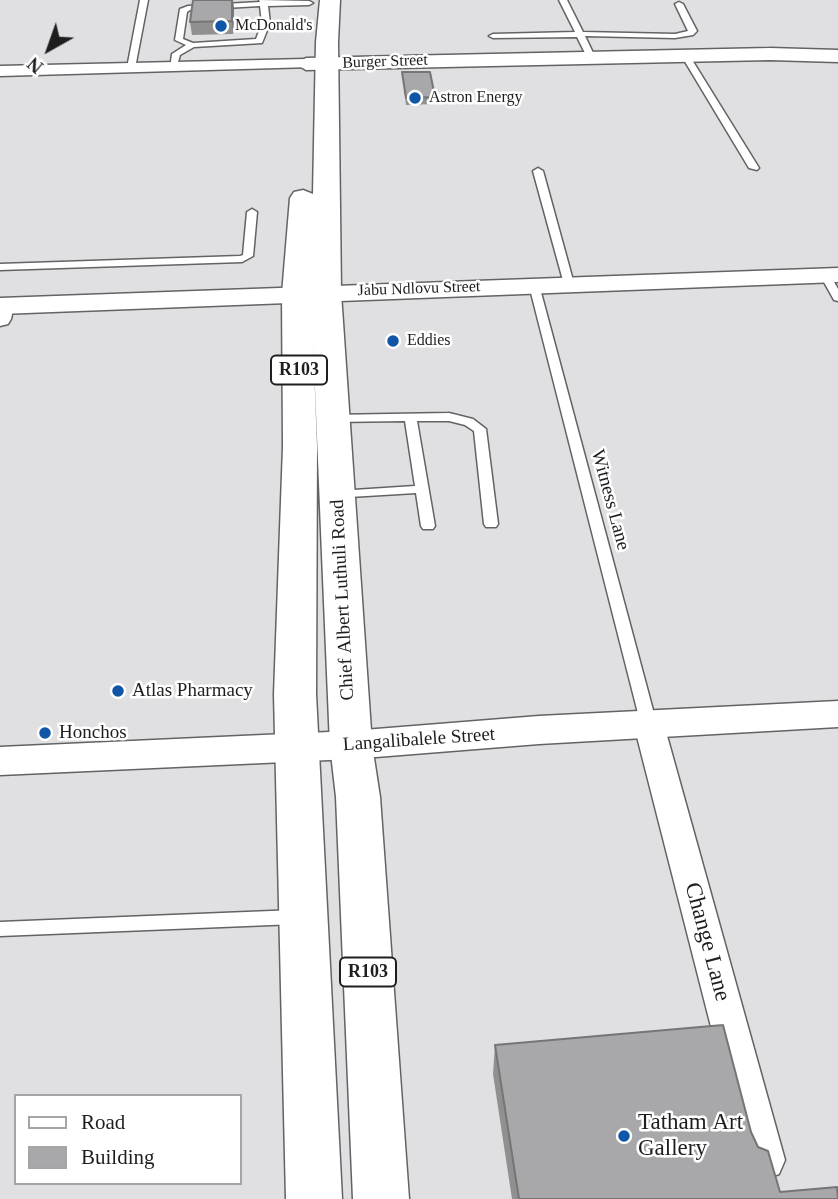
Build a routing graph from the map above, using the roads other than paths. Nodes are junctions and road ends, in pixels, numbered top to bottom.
1 (144, 0) edge
2 (563, 0) edge
3 (316, 1) edge
4 (264, 2) edge
5 (679, 4) dead end
6 (579, 34) junction
7 (494, 36) dead end
8 (192, 45) junction
9 (838, 47) edge
10 (770, 54) junction
11 (685, 55) junction
12 (838, 56) edge
13 (591, 57) junction
14 (317, 63) junction
15 (173, 67) junction
16 (131, 68) junction
17 (0, 71) edge
18 (754, 168) dead end
19 (538, 171) dead end
20 (252, 212) dead end
21 (0, 267) edge
22 (832, 275) edge
23 (569, 284) junction
24 (534, 285) junction
25 (312, 293) junction
26 (838, 299) edge
27 (1, 310) edge
28 (334, 418) junction
29 (411, 418) junction
30 (422, 489) junction
31 (338, 495) junction
32 (491, 524) dead end
33 (428, 526) dead end
34 (838, 714) edge
35 (649, 725) junction
36 (351, 746) junction
37 (296, 748) junction
38 (0, 761) edge
39 (303, 916) junction
40 (0, 929) edge
41 (765, 1160) edge
42 (314, 1199) edge
43 (381, 1199) edge

1 - 16 lane
2 - 6 lane
3 - 4 lane
3 - 14 main road, Chief Albert Luthuli Road / R103
4 - 8 lane
4 - 8 lane
5 - 6 lane
6 - 7 lane
6 - 13 lane
8 - 15 lane
9 - 10 street, Burger Street
10 - 11 street, Burger Street
10 - 12 street, Burger Street
11 - 13 street, Burger Street
11 - 18 lane
13 - 14 street, Burger Street
14 - 15 street, Burger Street
14 - 25 main road, Chief Albert Luthuli Road / R103
15 - 16 street, Burger Street
16 - 17 street, Burger Street
19 - 23 lane
20 - 21 lane
22 - 23 street, Jabu Ndlovu Street
22 - 26 lane
23 - 24 street, Jabu Ndlovu Street
24 - 25 street, Jabu Ndlovu Street
24 - 35 lane, Witness Lane
25 - 27 street, Jabu Ndlovu Street
25 - 28 main road, Chief Albert Luthuli Road / R103
25 - 37 main road, Chief Albert Luthuli Road / R103
28 - 29 lane
28 - 31 main road, Chief Albert Luthuli Road / R103
29 - 30 lane
29 - 32 lane
30 - 31 lane
30 - 33 lane
31 - 36 main road, Chief Albert Luthuli Road / R103
34 - 35 street, Langalibalele Street
35 - 36 street, Langalibalele Street
35 - 41 street, Change Lane
36 - 37 street, Langalibalele Street
36 - 43 main road, Chief Albert Luthuli Road / R103
37 - 38 street, Langalibalele Street
37 - 39 main road, Chief Albert Luthuli Road / R103
39 - 40 lane
39 - 42 main road, Chief Albert Luthuli Road / R103

